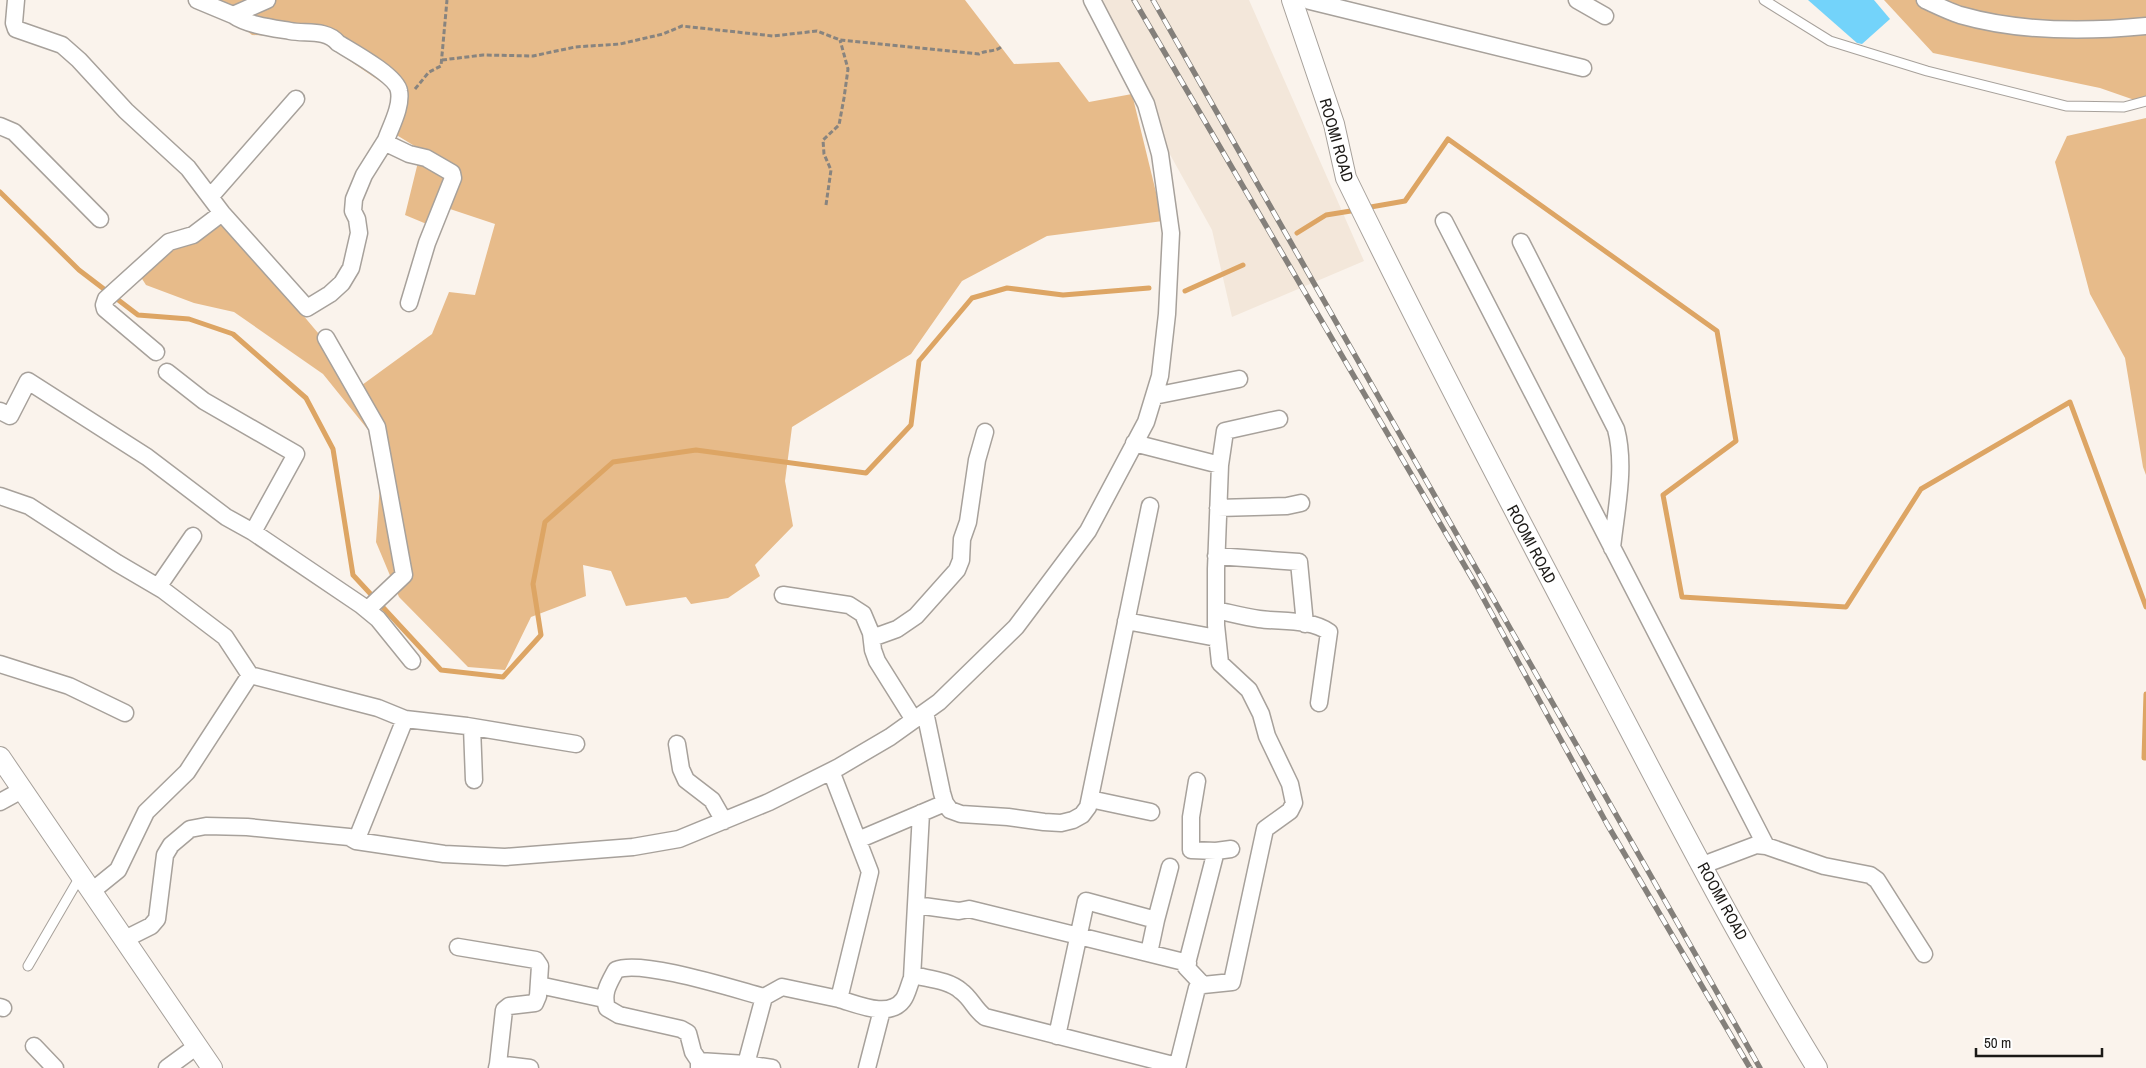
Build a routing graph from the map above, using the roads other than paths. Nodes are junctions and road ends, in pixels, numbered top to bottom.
1 (16, 0) edge
2 (197, 0) edge
3 (268, 0) edge
4 (1092, 0) edge
5 (1577, 0) edge
6 (1764, 0) edge
7 (1925, 0) edge
8 (1302, 2) edge
9 (233, 15) junction
10 (1605, 16) dead end
11 (2146, 26) edge
12 (1583, 68) dead end
13 (296, 99) dead end
14 (2146, 101) edge
15 (0, 126) edge
16 (386, 140) junction
17 (210, 196) junction
18 (222, 213) junction
19 (100, 219) dead end
20 (1444, 221) dead end
21 (1521, 242) dead end
22 (408, 303) dead end
23 (326, 338) dead end
24 (156, 352) dead end
25 (166, 372) dead end
26 (1239, 379) dead end
27 (1154, 396) junction
28 (0, 411) edge
29 (1279, 419) dead end
30 (985, 432) dead end
31 (1134, 444) junction
32 (1220, 465) junction
33 (0, 496) edge
34 (1301, 503) dead end
35 (1150, 506) dead end
36 (1218, 508) junction
37 (253, 532) junction
38 (193, 536) dead end
39 (1612, 548) junction
40 (1216, 556) junction
41 (158, 587) junction
42 (783, 595) dead end
43 (367, 610) junction
44 (1216, 610) junction
45 (1126, 621) junction
46 (1305, 624) junction
47 (872, 638) junction
48 (1217, 638) junction
49 (412, 661) dead end
50 (0, 664) edge
51 (250, 675) junction
52 (1319, 703) dead end
53 (125, 713) dead end
54 (919, 716) junction
55 (405, 719) junction
56 (472, 727) junction
57 (576, 744) dead end
58 (678, 744) dead end
59 (0, 757) edge
60 (831, 771) junction
61 (474, 780) dead end
62 (1197, 781) dead end
63 (22, 790) junction
64 (1090, 799) junction
65 (0, 802) edge
66 (945, 804) junction
67 (1150, 812) dead end
68 (921, 813) junction
69 (724, 821) junction
70 (858, 840) junction
71 (356, 841) junction
72 (1766, 846) junction
73 (1703, 865) junction
74 (1170, 867) dead end
75 (86, 883) junction
76 (916, 905) junction
77 (1156, 920) junction
78 (1079, 937) junction
79 (125, 939) junction
80 (458, 947) dead end
81 (1149, 954) junction
82 (1924, 954) dead end
83 (1188, 963) junction
84 (28, 966) dead end
85 (912, 975) junction
86 (1203, 984) junction
87 (539, 985) junction
88 (764, 997) junction
89 (604, 999) junction
90 (839, 999) junction
91 (882, 1010) junction
92 (1057, 1036) junction
93 (34, 1046) dead end
94 (197, 1046) junction
95 (699, 1064) edge
96 (746, 1064) junction
97 (497, 1066) edge
98 (1177, 1067) edge
99 (55, 1068) edge
100 (167, 1068) edge
101 (212, 1068) edge
102 (530, 1068) edge
103 (772, 1068) edge
104 (867, 1068) edge
105 (1817, 1068) edge

1 - 17 street
2 - 9 street
3 - 9 street
4 - 27 street
5 - 10 street
6 - 14 lane
7 - 11 street
8 - 12 street
8 - 73 street, ROOMI ROAD
9 - 16 street
13 - 17 street
15 - 19 street
16 - 18 street
16 - 22 street
17 - 18 street
18 - 24 street
20 - 39 street
21 - 39 street
23 - 43 street
25 - 37 street
26 - 27 street
27 - 31 street
28 - 37 street
29 - 32 street
30 - 47 street
31 - 32 street
31 - 54 street
32 - 36 street
33 - 41 street
34 - 36 street
35 - 45 street
36 - 40 street
37 - 43 street
38 - 41 street
39 - 72 street
40 - 44 street
40 - 46 street
41 - 51 street
42 - 47 street
43 - 49 street
44 - 46 street
44 - 48 street
45 - 48 street
45 - 64 street
46 - 52 street
47 - 54 street
48 - 86 street
50 - 53 street
51 - 55 street
51 - 75 street
54 - 60 street
54 - 66 street
55 - 56 street
55 - 71 street
56 - 57 street
56 - 61 street
58 - 69 street
59 - 63 street
60 - 69 street
60 - 70 street
62 - 83 street
63 - 65 street
63 - 75 street
64 - 66 street
64 - 67 street
66 - 68 street
68 - 70 street
68 - 76 street
69 - 71 street
70 - 90 street
71 - 79 street
72 - 73 street
72 - 82 street
73 - 105 street, ROOMI ROAD
74 - 77 street
75 - 79 street
75 - 84 lane
76 - 78 street
76 - 85 street
77 - 78 street
77 - 81 street
78 - 81 street
78 - 92 street
79 - 94 street
80 - 87 street
81 - 83 street
83 - 86 street
85 - 91 street
85 - 92 street
86 - 98 street
87 - 89 street
87 - 97 street
88 - 89 street
88 - 90 street
88 - 96 street
89 - 95 street
90 - 91 street
91 - 104 street
92 - 98 street
93 - 99 street
94 - 100 street
94 - 101 street
95 - 96 street
96 - 103 street
97 - 102 street

